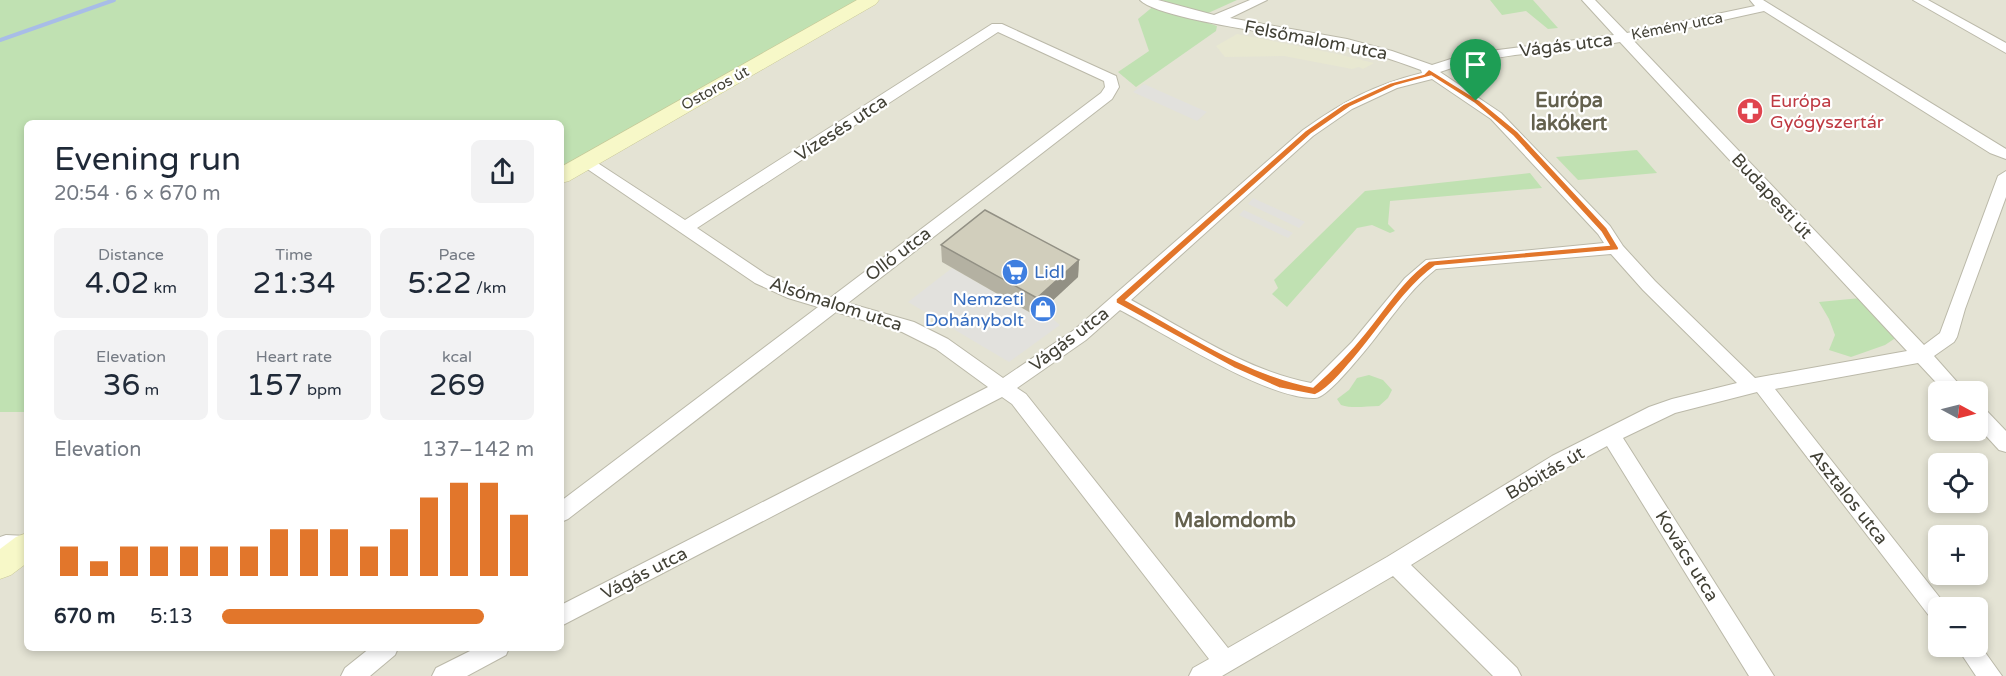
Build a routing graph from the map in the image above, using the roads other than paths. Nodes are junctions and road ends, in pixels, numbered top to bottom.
1 (870, 0) edge
2 (1146, 0) edge
3 (1261, 0) edge
4 (1588, 0) edge
5 (1919, 0) edge
6 (1760, 3) edge
7 (1214, 20) junction
8 (1623, 37) junction
9 (2006, 49) edge
10 (1429, 71) junction
11 (1111, 79) joint
12 (2006, 154) edge
13 (585, 161) junction
14 (564, 174) edge
15 (2006, 176) edge
16 (685, 228) junction
17 (1615, 248) junction
18 (1119, 301) junction
19 (832, 304) junction
20 (1923, 355) junction
21 (1947, 381) edge
22 (1756, 385) junction
23 (1004, 387) junction
24 (1988, 425) edge
25 (1611, 436) junction
26 (2006, 444) edge
27 (564, 511) edge
28 (24, 545) edge
29 (24, 547) edge
30 (0, 548) edge
31 (1395, 564) junction
32 (0, 566) edge
33 (1928, 598) edge
34 (564, 614) edge
35 (383, 651) edge
36 (492, 651) edge
37 (1975, 657) edge
38 (1212, 671) edge
39 (353, 676) edge
40 (444, 676) edge
41 (1509, 676) edge
42 (1762, 676) edge
43 (1990, 676) edge

1 - 13 main road, Ostoros út
2 - 7 street, Felsőmalom utca
3 - 7 street
4 - 8 street, Budapesti út
5 - 9 street
6 - 8 street, Kémény utca
6 - 12 street
7 - 10 street, Felsőmalom utca
8 - 10 street, Vágás utca
8 - 20 street, Budapesti út
10 - 17 street, Felsőmalom utca
10 - 18 street, Vágás utca
11 - 16 street, Vízesés utca
11 - 19 street, Olló utca
13 - 14 main road, Ostoros út
13 - 16 street, Alsómalom utca
15 - 20 street
16 - 19 street, Alsómalom utca
17 - 18 street
17 - 22 street, Felsőmalom utca
18 - 23 street, Vágás utca
19 - 23 street, Alsómalom utca
19 - 27 street, Olló utca
20 - 21 street, Budapesti út
20 - 22 street, Bóbitás út
22 - 25 street, Bóbitás út
22 - 33 street, Asztalos utca
23 - 34 street, Vágás utca
23 - 38 street, Alsómalom utca
24 - 26 street
25 - 31 street, Bóbitás út
25 - 42 street, Kovács utca
28 - 30 street
29 - 32 main road
31 - 38 street, Bóbitás út
31 - 41 street
35 - 39 street
36 - 40 street
37 - 43 street

